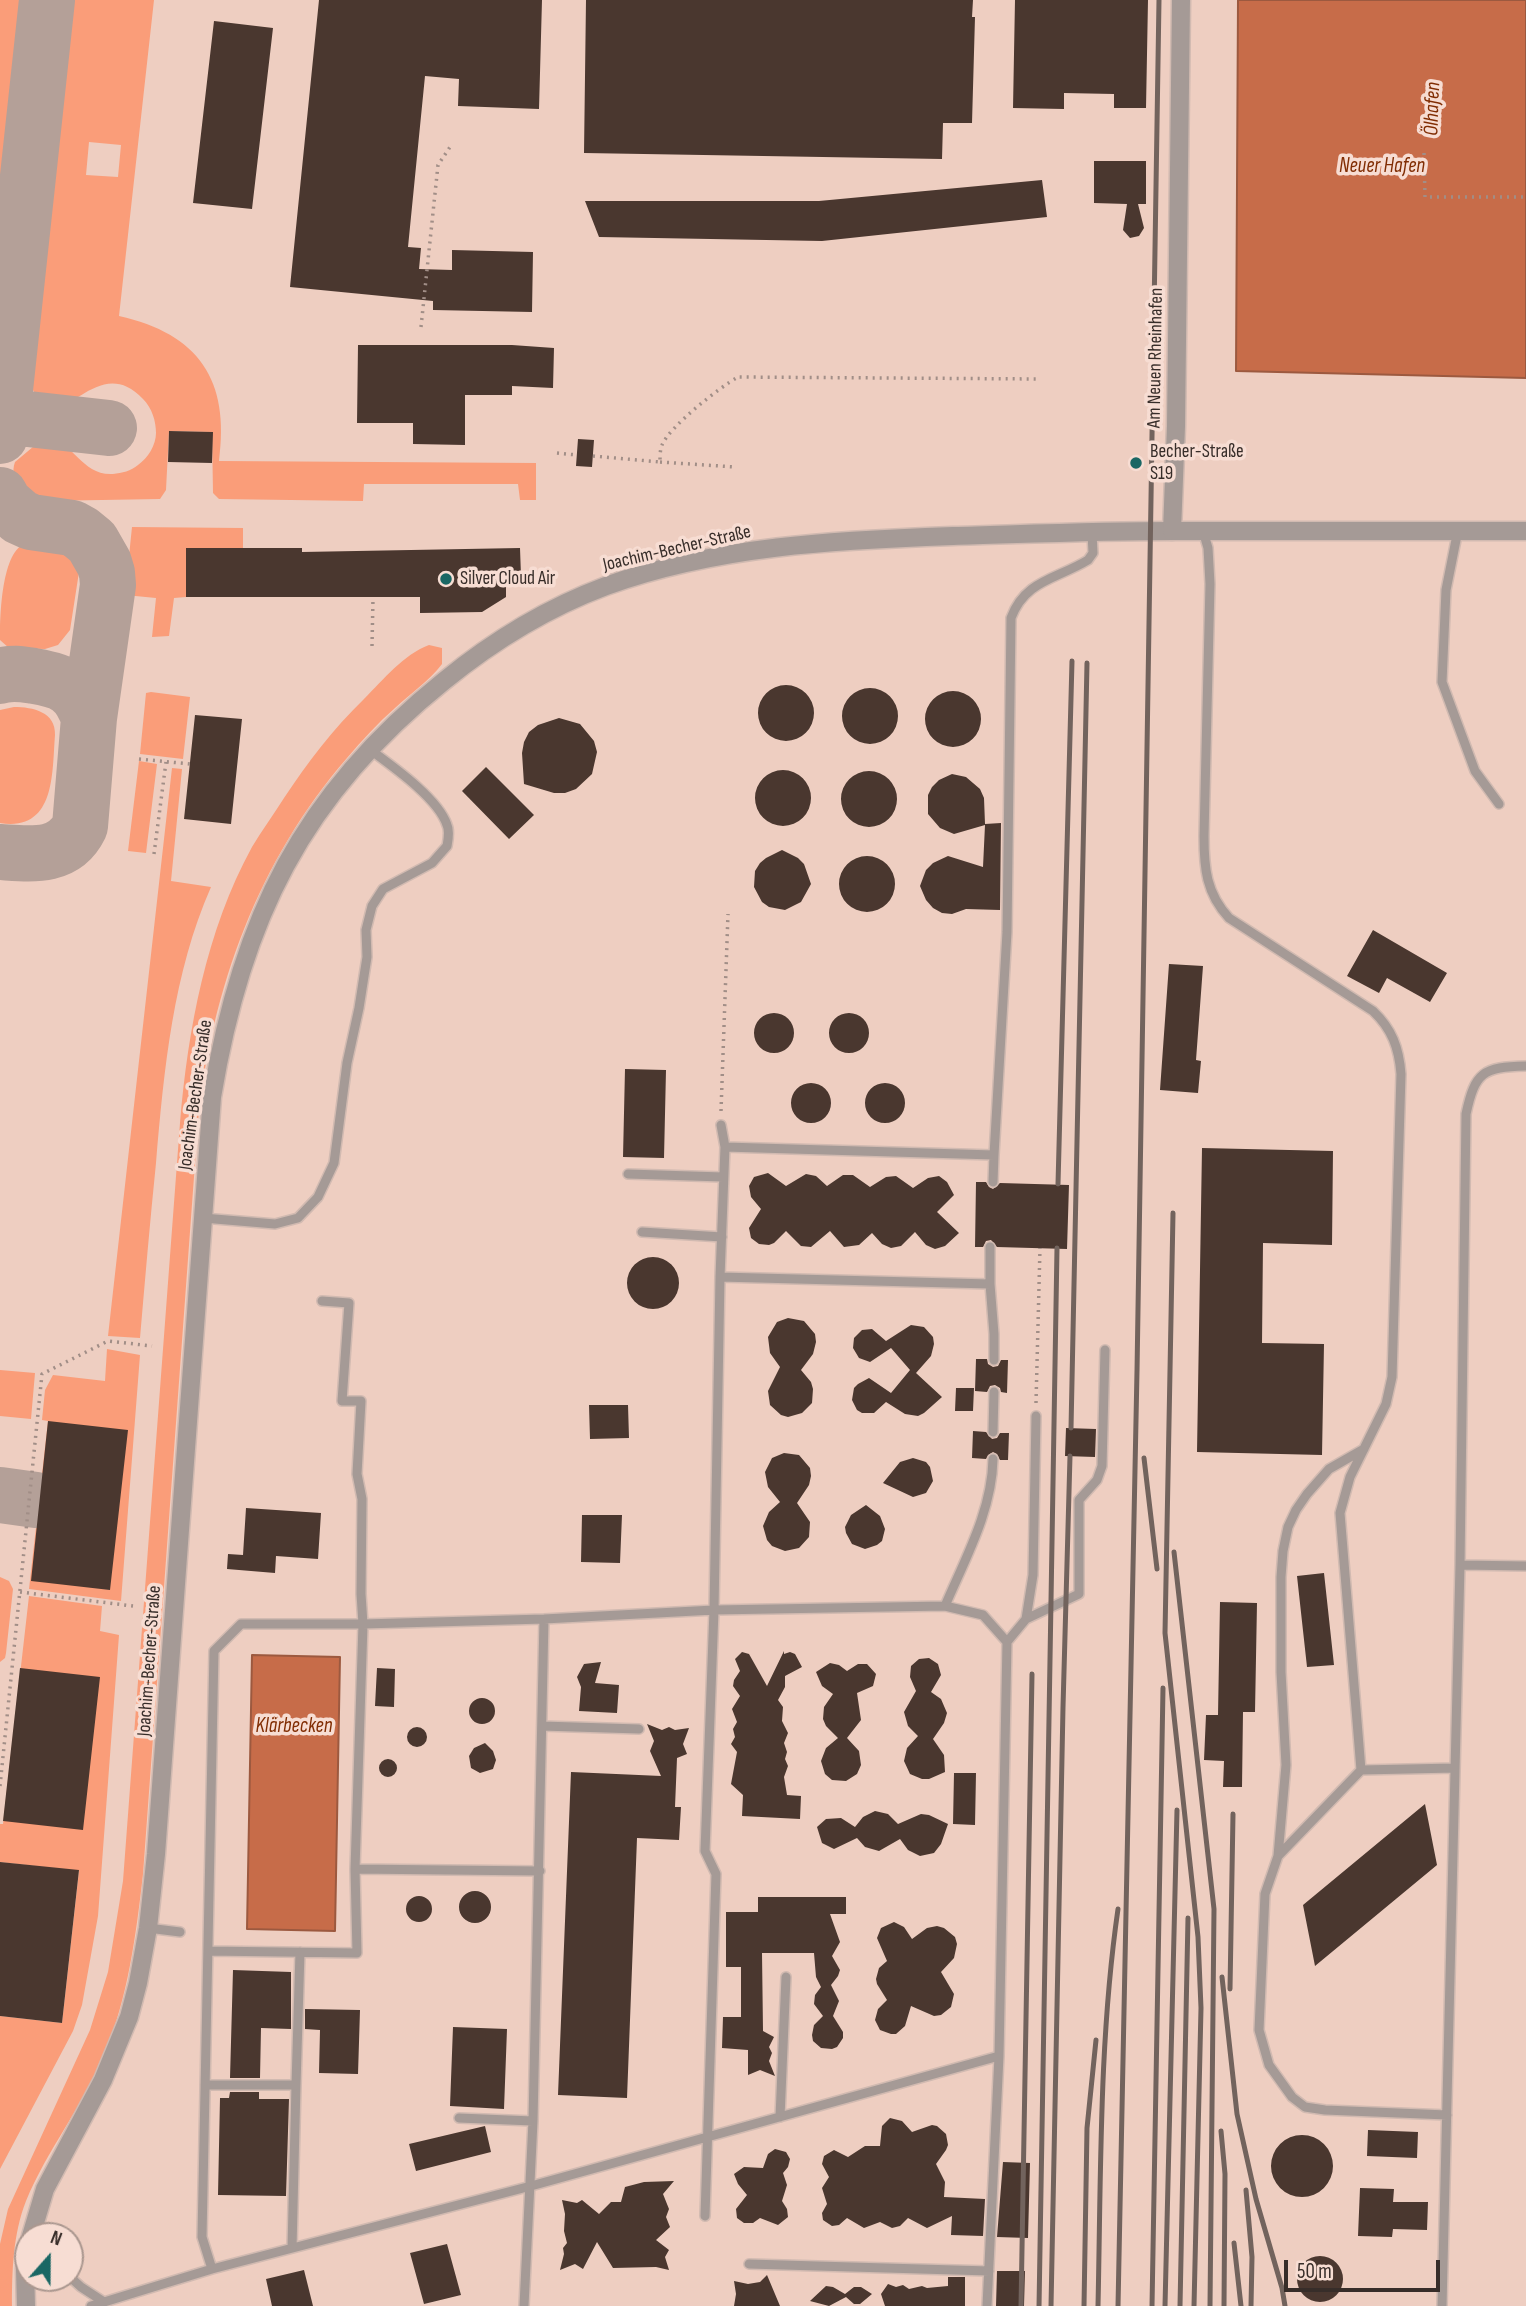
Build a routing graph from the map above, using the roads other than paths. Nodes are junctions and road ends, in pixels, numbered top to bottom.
1 (1181, 0) edge
2 (1458, 530) junction
3 (1172, 531) junction
4 (1203, 531) junction
5 (1526, 531) edge
6 (1092, 533) junction
7 (369, 749) junction
8 (1499, 804) dead end
9 (1526, 1066) edge
10 (721, 1125) road end
11 (725, 1147) junction
12 (994, 1155) junction
13 (628, 1174) dead end
14 (723, 1177) junction
15 (993, 1182) dead end
16 (203, 1218) junction
17 (642, 1232) dead end
18 (722, 1237) junction
19 (990, 1247) dead end
20 (720, 1276) junction
21 (990, 1284) junction
22 (322, 1301) dead end
23 (1105, 1350) dead end
24 (994, 1360) dead end
25 (994, 1392) dead end
26 (1036, 1416) road end
27 (993, 1432) dead end
28 (1364, 1449) junction
29 (993, 1459) dead end
30 (1460, 1565) junction
31 (1526, 1566) edge
32 (945, 1606) junction
33 (714, 1610) junction
34 (544, 1619) junction
35 (1026, 1619) junction
36 (363, 1624) junction
37 (1007, 1642) junction
38 (542, 1726) junction
39 (639, 1729) dead end
40 (1455, 1768) junction
41 (1361, 1770) junction
42 (1278, 1857) junction
43 (355, 1869) junction
44 (540, 1871) junction
45 (148, 1928) junction
46 (180, 1932) dead end
47 (208, 1951) junction
48 (300, 1952) junction
49 (786, 1977) dead end
50 (999, 2056) junction
51 (205, 2085) junction
52 (296, 2085) junction
53 (1447, 2115) junction
54 (780, 2117) junction
55 (459, 2118) dead end
56 (533, 2121) junction
57 (707, 2137) junction
58 (531, 2186) junction
59 (705, 2216) dead end
60 (37, 2222) edge
61 (292, 2248) junction
62 (749, 2264) dead end
63 (212, 2269) junction
64 (989, 2271) junction
65 (84, 2289) edge
66 (132, 2293) junction
67 (104, 2302) junction
68 (91, 2306) edge
69 (127, 2306) edge
70 (524, 2306) edge
71 (987, 2306) edge
72 (1442, 2306) edge

1 - 3 street, Am Neuen Rheinhafen
2 - 4 street
2 - 5 street
2 - 8 lane
3 - 4 street
3 - 6 street, Joachim-Becher-Straße
4 - 28 lane
6 - 7 street, Joachim-Becher-Straße
6 - 12 lane
7 - 16 street, Joachim-Becher-Straße
7 - 16 lane
9 - 30 lane
10 - 11 lane
11 - 12 lane
11 - 14 lane
12 - 15 lane
13 - 14 lane
14 - 18 lane
16 - 45 street, Joachim-Becher-Straße
17 - 18 lane
18 - 20 lane
19 - 21 lane
20 - 21 lane
20 - 33 lane
21 - 24 lane
22 - 36 lane
23 - 35 lane
25 - 27 lane
26 - 35 lane
28 - 41 lane
28 - 42 lane
29 - 32 lane
30 - 31 lane
30 - 40 lane
32 - 33 lane
32 - 37 lane
33 - 34 lane
33 - 57 lane
34 - 36 lane
34 - 38 lane
35 - 37 lane
36 - 43 lane
36 - 47 lane
37 - 50 lane
38 - 39 lane
38 - 44 lane
40 - 41 lane
40 - 53 lane
41 - 42 lane
42 - 53 lane
43 - 44 lane
43 - 48 lane
44 - 56 lane
45 - 46 lane
45 - 60 street, Joachim-Becher-Straße
47 - 48 lane
47 - 51 lane
48 - 52 lane
49 - 54 lane
50 - 54 lane
50 - 64 lane
51 - 52 lane
51 - 63 lane
52 - 61 lane
53 - 72 lane
54 - 57 lane
55 - 56 lane
56 - 58 lane
57 - 58 lane
57 - 59 lane
58 - 61 lane
58 - 70 lane
61 - 63 lane
62 - 64 lane
63 - 66 lane
64 - 71 lane
65 - 67 lane
66 - 67 lane
66 - 69 lane
67 - 68 lane

